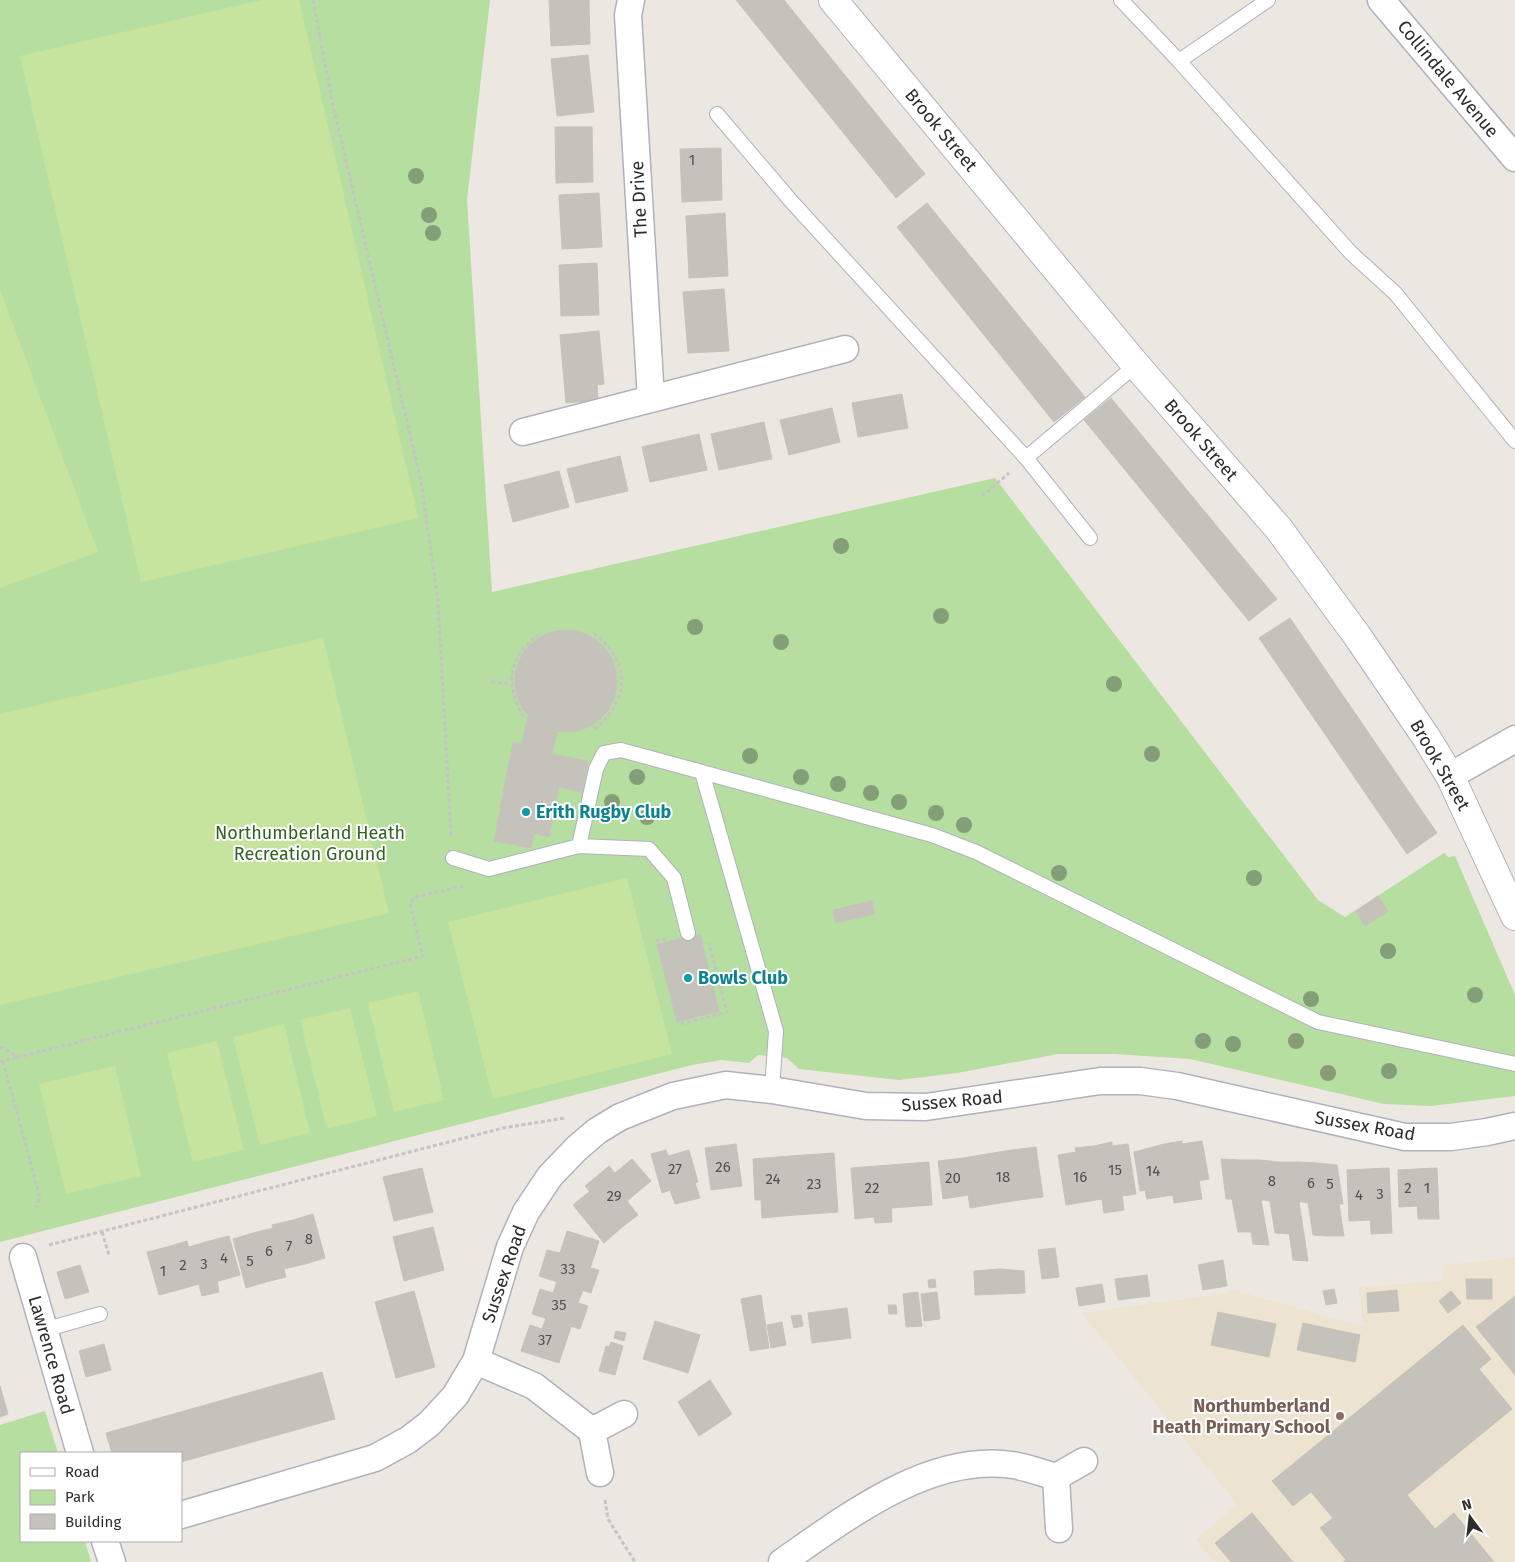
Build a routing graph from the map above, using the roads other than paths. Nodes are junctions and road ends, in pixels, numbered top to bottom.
1 (632, 0) edge
2 (833, 0) edge
3 (1121, 0) edge
4 (1268, 0) edge
5 (1381, 0) edge
6 (1179, 61) junction
7 (717, 114) dead end
8 (1515, 158) edge
9 (845, 349) dead end
10 (1136, 365) junction
11 (651, 399) junction
12 (523, 432) dead end
13 (1515, 441) edge
14 (1026, 458) junction
15 (1090, 538) dead end
16 (1515, 739) edge
17 (702, 772) junction
18 (1450, 776) junction
19 (579, 846) junction
20 (453, 858) road end
21 (1515, 916) edge
22 (688, 933) road end
23 (1515, 1064) edge
24 (772, 1090) junction
25 (1515, 1126) edge
26 (31, 1252) road end
27 (100, 1314) dead end
28 (44, 1330) junction
29 (476, 1361) junction
30 (624, 1414) dead end
31 (592, 1431) junction
32 (80, 1452) edge
33 (1084, 1461) dead end
34 (600, 1472) road end
35 (1056, 1477) junction
36 (182, 1515) edge
37 (1059, 1529) dead end
38 (105, 1542) edge
39 (112, 1562) edge
40 (782, 1562) edge

1 - 11 street, The Drive
2 - 10 street, Brook Street
3 - 6 lane
4 - 6 lane
5 - 8 street, Collindale Avenue
6 - 13 lane
7 - 14 lane
9 - 11 street
10 - 14 lane
10 - 18 street, Brook Street
11 - 12 street
14 - 15 lane
16 - 18 street
17 - 19 lane
17 - 23 lane
17 - 24 lane
18 - 21 street, Brook Street
19 - 20 lane
19 - 22 lane
24 - 25 street, Sussex Road
24 - 29 street, Sussex Road
26 - 28 street, Lawrence Road
27 - 28 lane
28 - 32 street, Lawrence Road
29 - 31 street
29 - 36 street, Sussex Road
30 - 31 street
31 - 34 street
33 - 35 street
35 - 37 street
35 - 40 street
38 - 39 street

